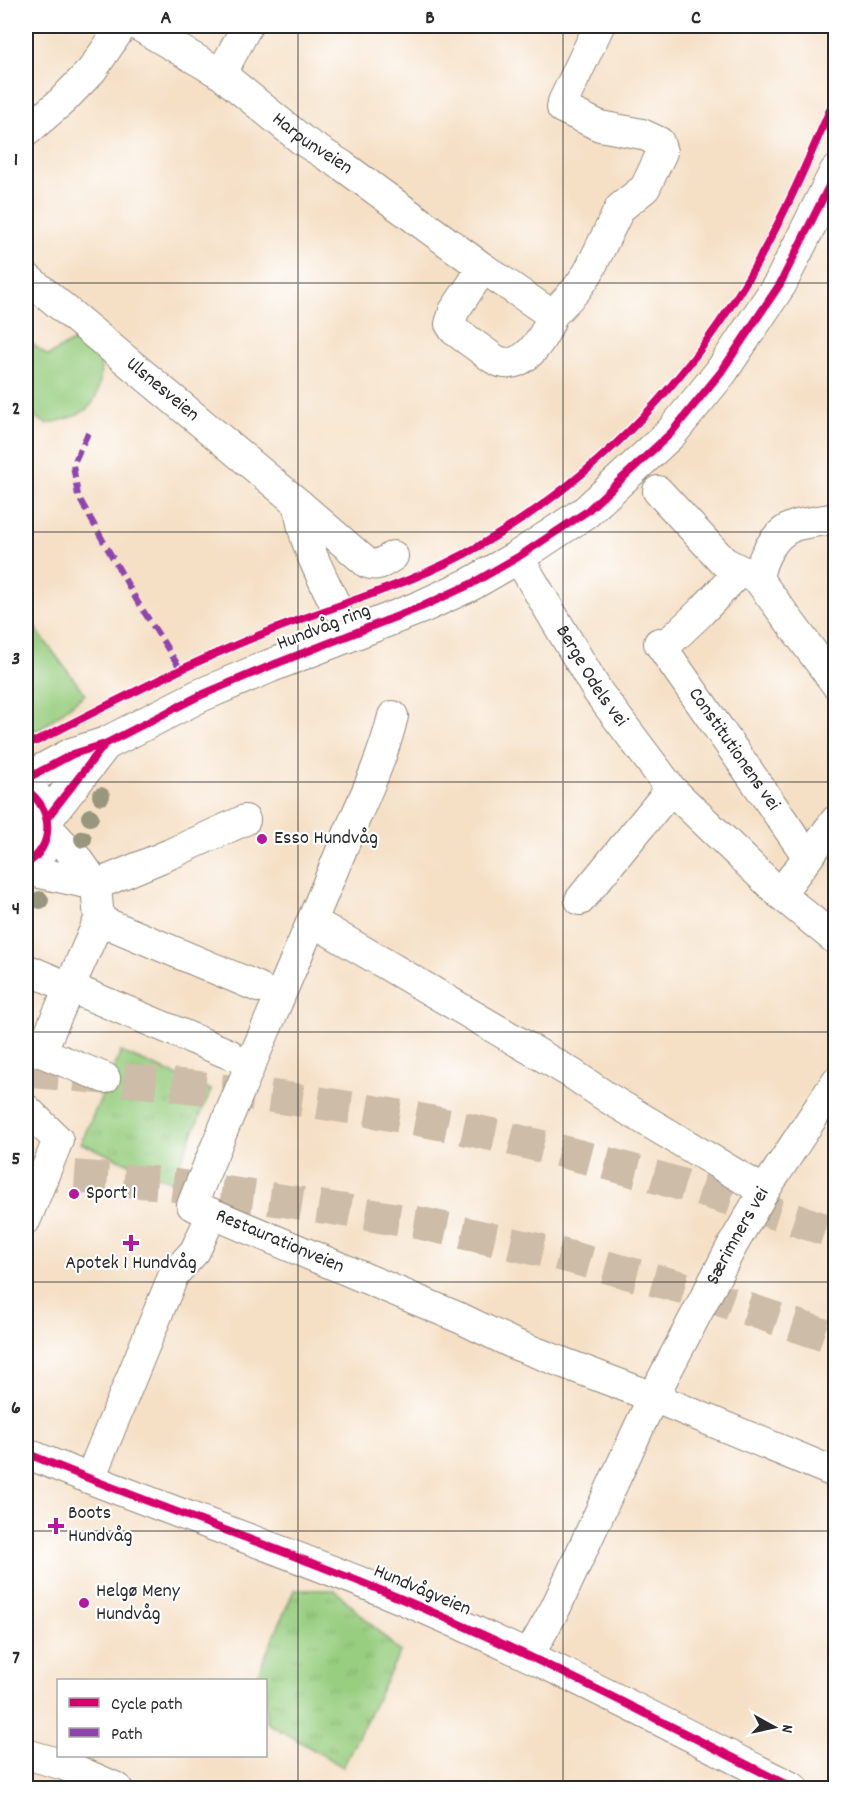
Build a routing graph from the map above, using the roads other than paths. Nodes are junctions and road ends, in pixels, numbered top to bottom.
1 (122, 26) edge
2 (139, 26) edge
3 (247, 26) edge
4 (599, 26) edge
5 (221, 74) junction
6 (26, 132) edge
7 (836, 172) edge
8 (483, 268) junction
9 (26, 277) edge
10 (552, 315) junction
11 (658, 491) dead end
12 (299, 504) junction
13 (836, 518) edge
14 (393, 556) dead end
15 (518, 557) junction
16 (749, 575) junction
17 (336, 606) dead end
18 (836, 684) edge
19 (393, 716) dead end
20 (105, 744) junction
21 (26, 779) edge
22 (671, 789) junction
23 (26, 790) edge
24 (245, 820) dead end
25 (836, 820) edge
26 (48, 823) junction
27 (808, 857) junction
28 (26, 864) edge
29 (26, 870) edge
30 (96, 885) junction
31 (780, 894) junction
32 (580, 900) dead end
33 (99, 920) junction
34 (312, 921) junction
35 (836, 940) edge
36 (26, 969) edge
37 (258, 987) dead end
38 (70, 988) junction
39 (33, 1049) edge
40 (229, 1054) dead end
41 (105, 1078) dead end
42 (836, 1082) edge
43 (26, 1109) edge
44 (764, 1191) junction
45 (212, 1215) junction
46 (26, 1219) edge
47 (653, 1397) junction
48 (26, 1453) edge
49 (836, 1473) edge
50 (90, 1478) junction
51 (529, 1655) junction
52 (26, 1754) edge
53 (117, 1788) edge
54 (793, 1788) edge

1 - 6 street
2 - 5 street, Harpunveien
3 - 5 street
4 - 10 street
5 - 8 street, Harpunveien
7 - 15 main road, Hundvåg ring
8 - 10 street, Harpunveien
8 - 10 street
9 - 12 street, Ulsnesveien
11 - 16 street
12 - 14 street, Ulsnesveien
12 - 17 street
13 - 16 street
15 - 20 main road, Hundvåg ring
15 - 22 street, Berge Odels vei
16 - 18 street
16 - 27 street, Constitutionens vei
19 - 34 street, Restaurationveien
20 - 21 main road, Hundvåg ring
20 - 26 main road, Hundvåg ring
22 - 31 street, Berge Odels vei
22 - 32 street
23 - 26 main road
24 - 30 street
25 - 27 street
26 - 28 main road, Hundvåg ring
26 - 30 street
27 - 31 street
29 - 30 street
30 - 33 street
31 - 35 street, Berge Odels vei
33 - 37 street
33 - 38 street
34 - 44 street
34 - 45 street, Restaurationveien
36 - 38 street
38 - 39 street
38 - 40 street
39 - 41 street
42 - 44 street, Særimners vei
43 - 46 street
44 - 47 street, Særimners vei
45 - 47 street, Restaurationveien
45 - 50 street
47 - 49 street
47 - 51 street, Særimners vei
48 - 50 street, Hundvågveien
50 - 51 street, Hundvågveien
51 - 54 street, Hundvågveien
52 - 53 street

